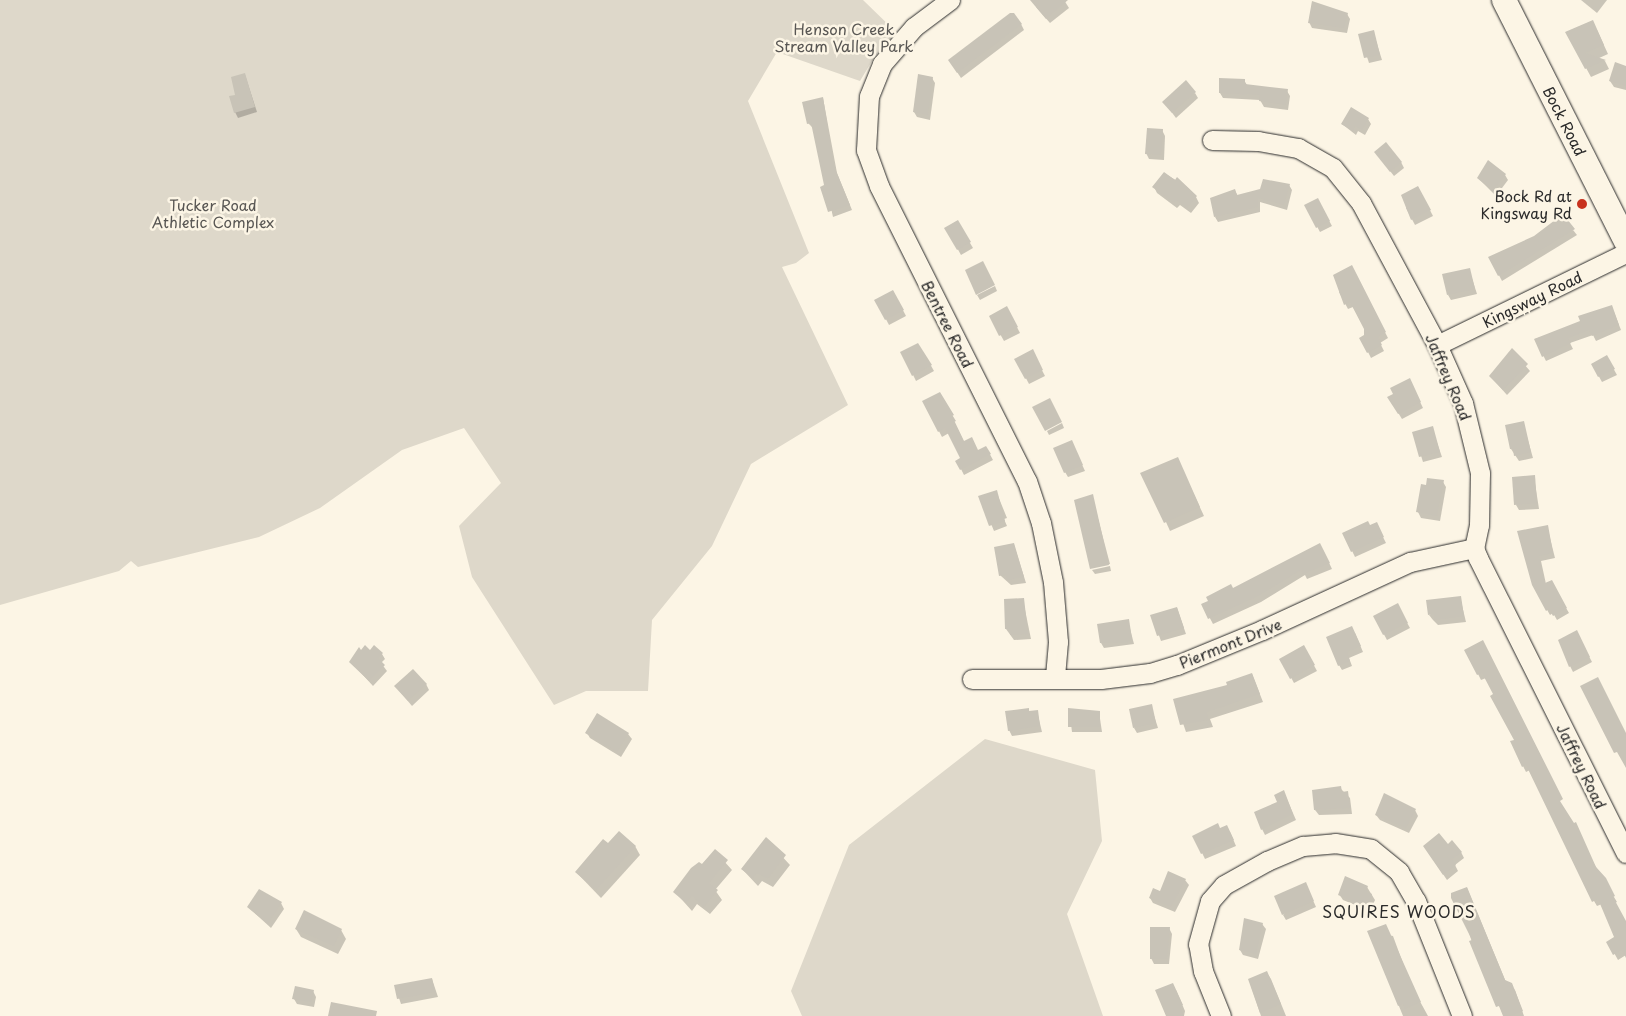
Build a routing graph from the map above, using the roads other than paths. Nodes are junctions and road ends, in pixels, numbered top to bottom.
1 (950, 0) edge
2 (1504, 0) edge
3 (1212, 140) dead end
4 (1626, 241) edge
5 (1626, 253) edge
6 (1437, 346) junction
7 (1474, 548) junction
8 (1055, 677) junction
9 (972, 679) dead end
10 (1626, 853) edge
11 (1221, 1016) edge
12 (1462, 1016) edge

1 - 8 street, Bentree Road
2 - 4 main road, Bock Road
3 - 6 street, Jaffrey Road
5 - 6 street, Kingsway Road
6 - 7 street, Jaffrey Road
7 - 8 street, Piermont Drive
7 - 10 street, Jaffrey Road
8 - 9 street, Piermont Drive
11 - 12 street

